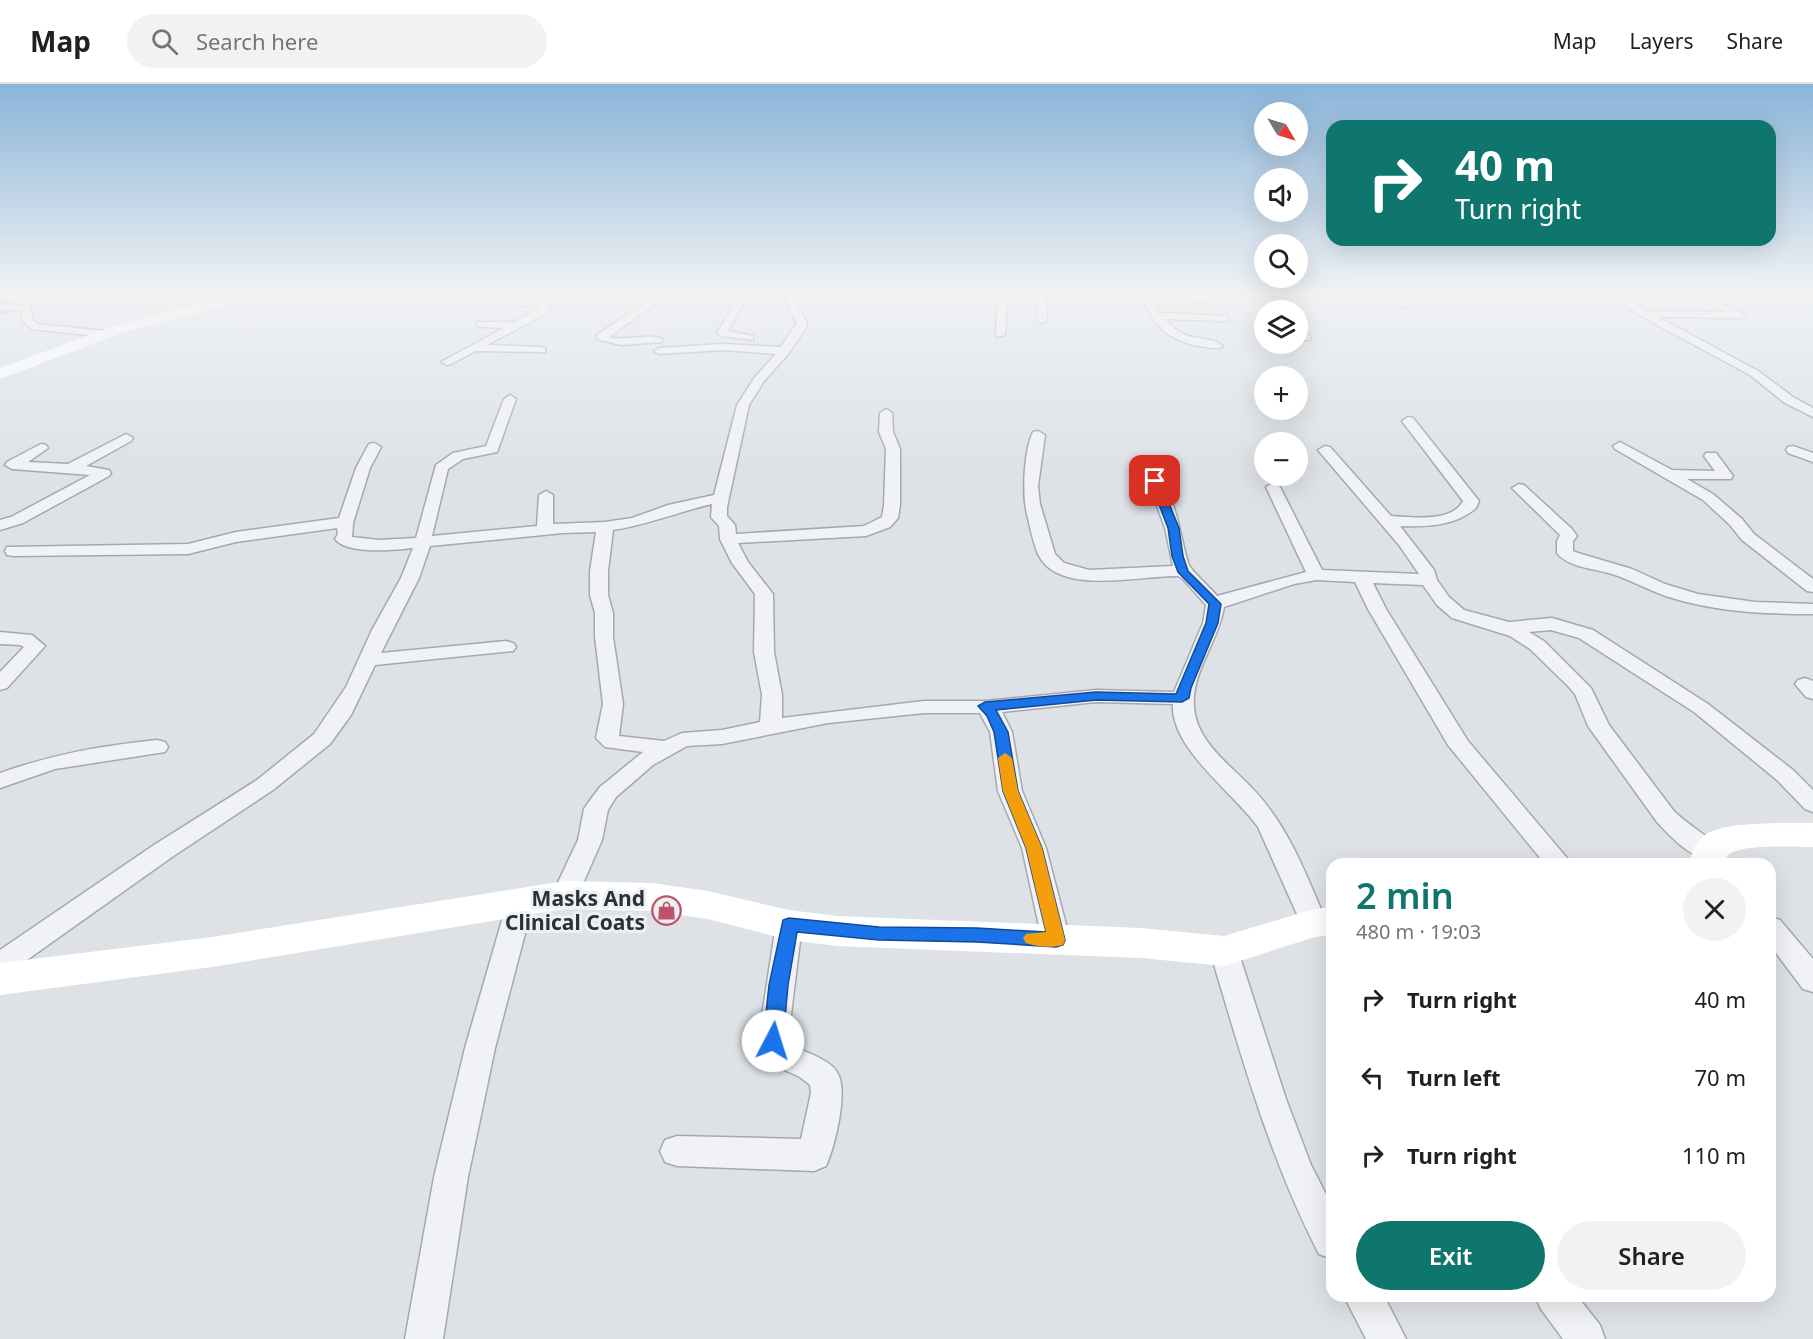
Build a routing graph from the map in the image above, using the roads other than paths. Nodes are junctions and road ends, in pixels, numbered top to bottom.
1 (63, 351) edge
2 (468, 351) edge
3 (783, 351) edge
4 (1714, 351) edge
5 (447, 362) dead end
6 (0, 375) edge
7 (510, 399) dead end
8 (886, 413) dead end
9 (1813, 413) edge
10 (1408, 421) dead end
11 (1038, 435) dead end
12 (126, 438) dead end
13 (1620, 446) dead end
14 (374, 447) dead end
15 (41, 448) dead end
16 (1325, 450) dead end
17 (1793, 450) dead end
18 (1711, 456) dead end
19 (1813, 458) edge
20 (71, 468) junction
21 (1669, 474) junction
22 (1155, 481) dead end
23 (1273, 487) dead end
24 (1519, 488) dead end
25 (546, 495) dead end
26 (721, 498) junction
27 (1387, 520) junction
28 (345, 523) junction
29 (0, 525) edge
30 (605, 527) junction
31 (545, 530) junction
32 (728, 539) junction
33 (423, 542) junction
34 (13, 551) dead end
35 (1183, 572) junction
36 (1316, 575) junction
37 (1361, 576) junction
38 (1428, 580) junction
39 (1813, 587) edge
40 (1215, 604) junction
41 (1813, 609) edge
42 (1509, 627) junction
43 (0, 638) edge
44 (506, 647) dead end
45 (369, 660) junction
46 (0, 684) edge
47 (1182, 698) junction
48 (985, 706) junction
49 (771, 726) junction
50 (157, 747) dead end
51 (670, 748) junction
52 (0, 781) edge
53 (1813, 804) edge
54 (1813, 835) edge
55 (1554, 858) edge
56 (1706, 858) edge
57 (1711, 858) edge
58 (565, 895) junction
59 (520, 903) junction
60 (1323, 922) edge
61 (789, 924) junction
62 (1776, 934) edge
63 (1056, 940) junction
64 (1224, 951) junction
65 (0, 964) edge
66 (0, 978) edge
67 (1813, 981) edge
68 (677, 1151) dead end
69 (1326, 1231) edge
70 (1366, 1302) edge
71 (1558, 1302) edge
72 (424, 1339) edge
73 (1387, 1339) edge
74 (1586, 1339) edge

1 - 6 street
2 - 5 street
3 - 26 street
4 - 9 street
7 - 33 street
8 - 32 street
10 - 27 street
11 - 35 street
12 - 20 street
13 - 21 street
14 - 28 street
15 - 20 street
16 - 27 street
17 - 19 street
18 - 21 street
20 - 29 street
21 - 39 street
22 - 35 street
23 - 36 street
24 - 41 street
25 - 31 street
26 - 30 street
26 - 32 street
27 - 38 street
28 - 33 street
28 - 34 street
30 - 31 street
30 - 51 street
31 - 33 street
32 - 49 street
33 - 45 street
35 - 40 street
36 - 37 street
36 - 40 street
37 - 38 street
37 - 55 street
38 - 42 street
40 - 47 street
42 - 53 street
42 - 56 street
43 - 46 street
44 - 45 street
45 - 65 street
47 - 48 street
47 - 60 street
48 - 49 street
48 - 63 street
49 - 51 street
50 - 52 street
51 - 58 street
54 - 57 street
58 - 59 street
58 - 61 street
59 - 66 street
59 - 72 street
60 - 64 street
61 - 63 street
61 - 68 street
62 - 67 street
63 - 64 street
64 - 69 street
70 - 73 street
71 - 74 street

